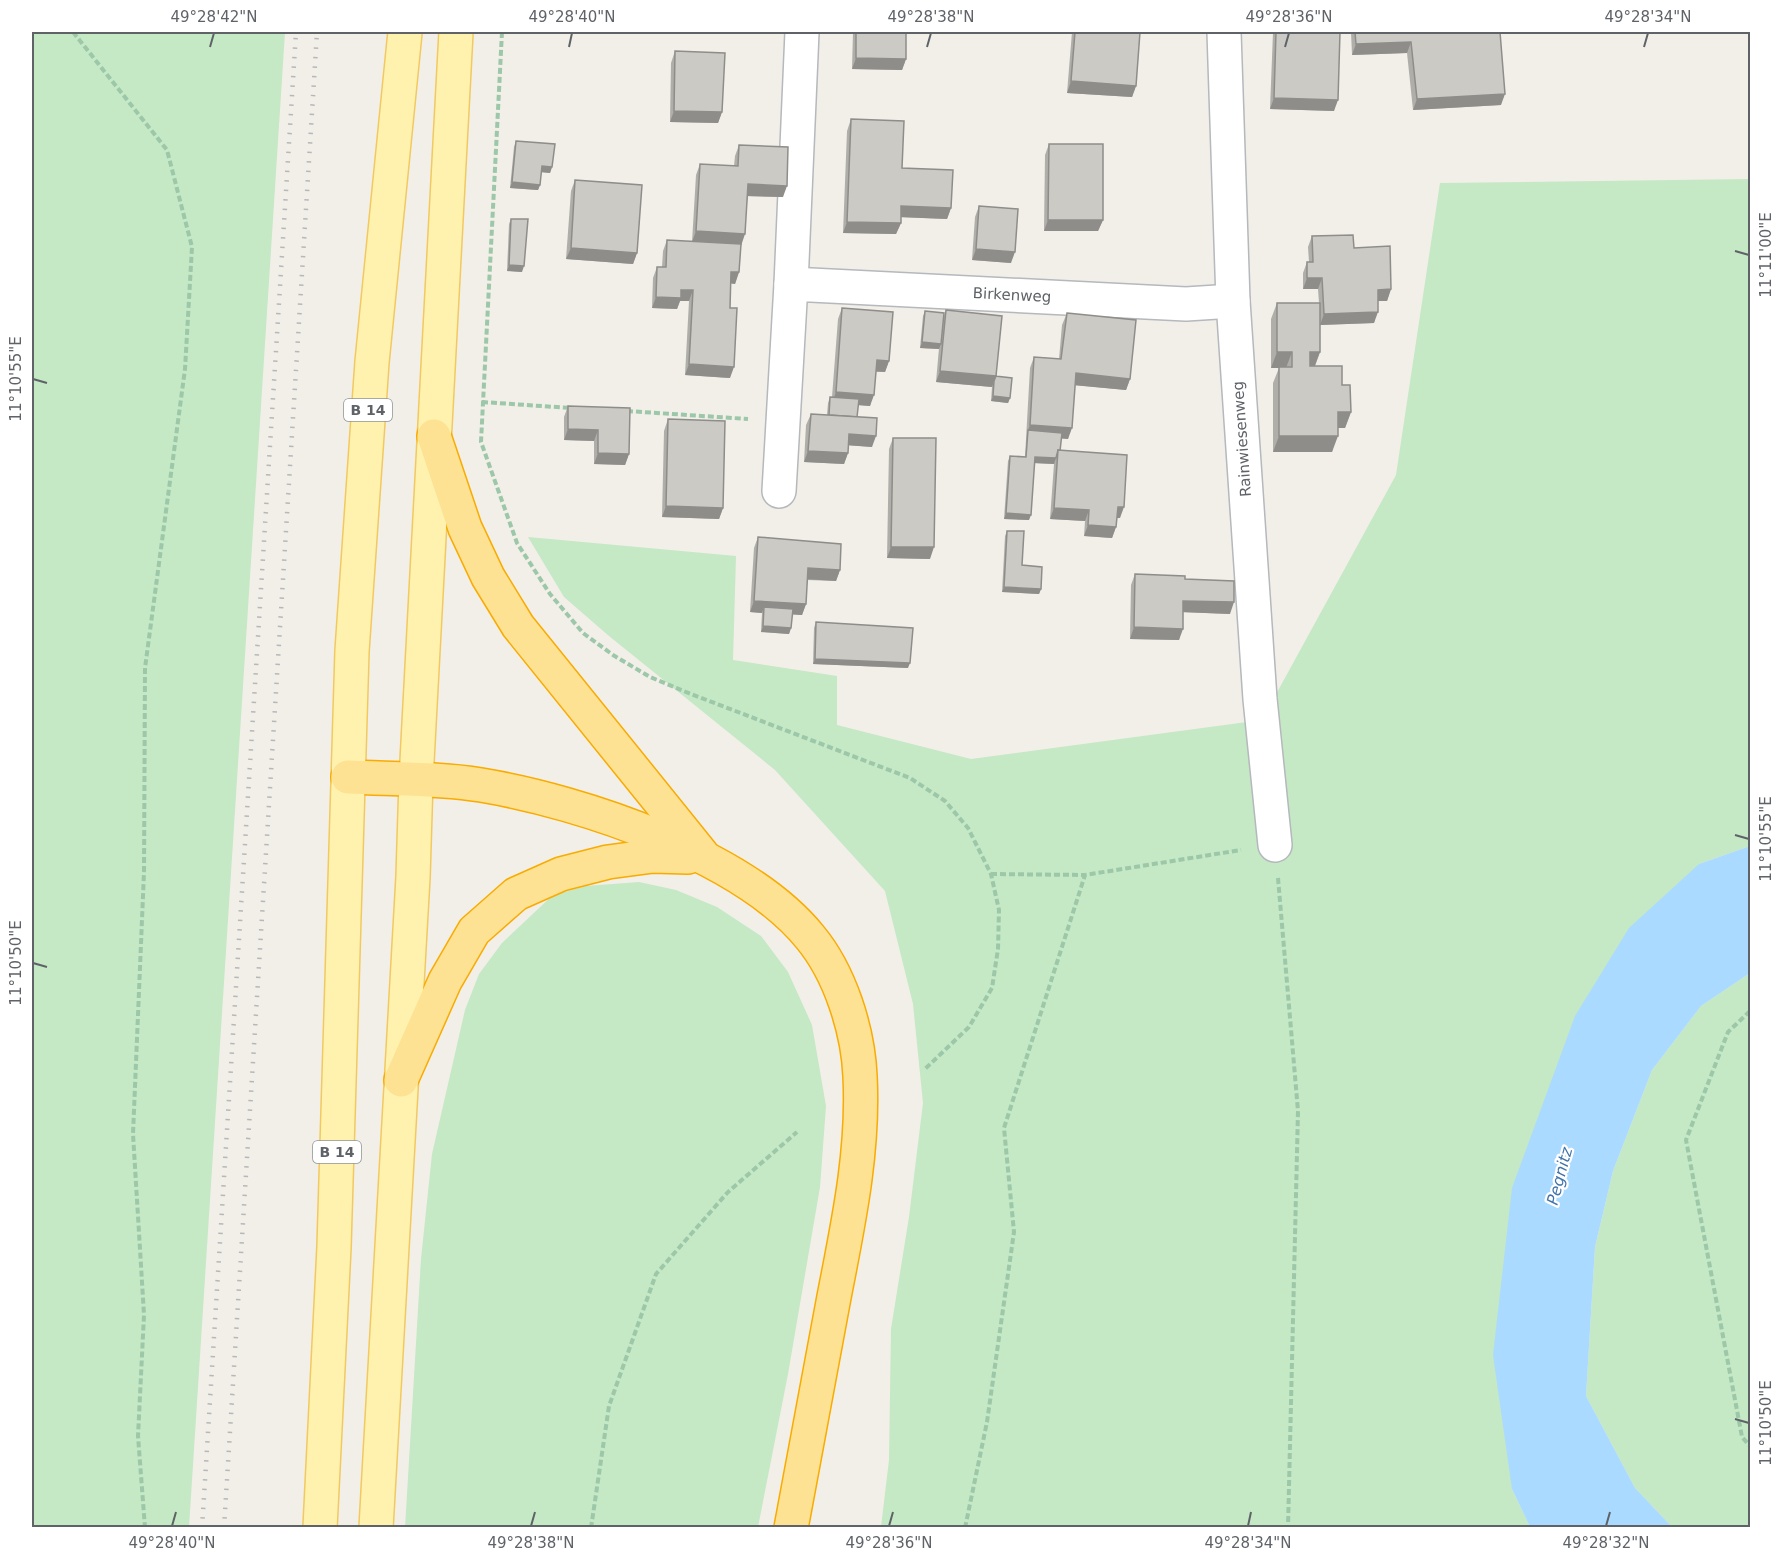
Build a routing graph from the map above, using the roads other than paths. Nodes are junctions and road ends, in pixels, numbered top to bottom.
1 (405, 32) edge
2 (456, 32) edge
3 (802, 32) edge
4 (1224, 32) edge
5 (791, 284) junction
6 (1233, 301) junction
7 (434, 436) junction
8 (778, 491) dead end
9 (348, 777) junction
10 (416, 780) junction
11 (1275, 845) road end
12 (705, 858) junction
13 (401, 1080) junction
14 (320, 1527) edge
15 (376, 1527) edge
16 (791, 1527) edge

1 - 9 main road, B 14
2 - 7 main road
3 - 5 street
4 - 6 street, Rainwiesenweg
5 - 6 street, Birkenweg
5 - 8 street
6 - 11 street, Rainwiesenweg
7 - 10 main road
7 - 12 highway
9 - 10 highway
9 - 14 main road, B 14
10 - 12 highway
10 - 13 main road
12 - 13 highway
12 - 16 highway
13 - 15 main road

